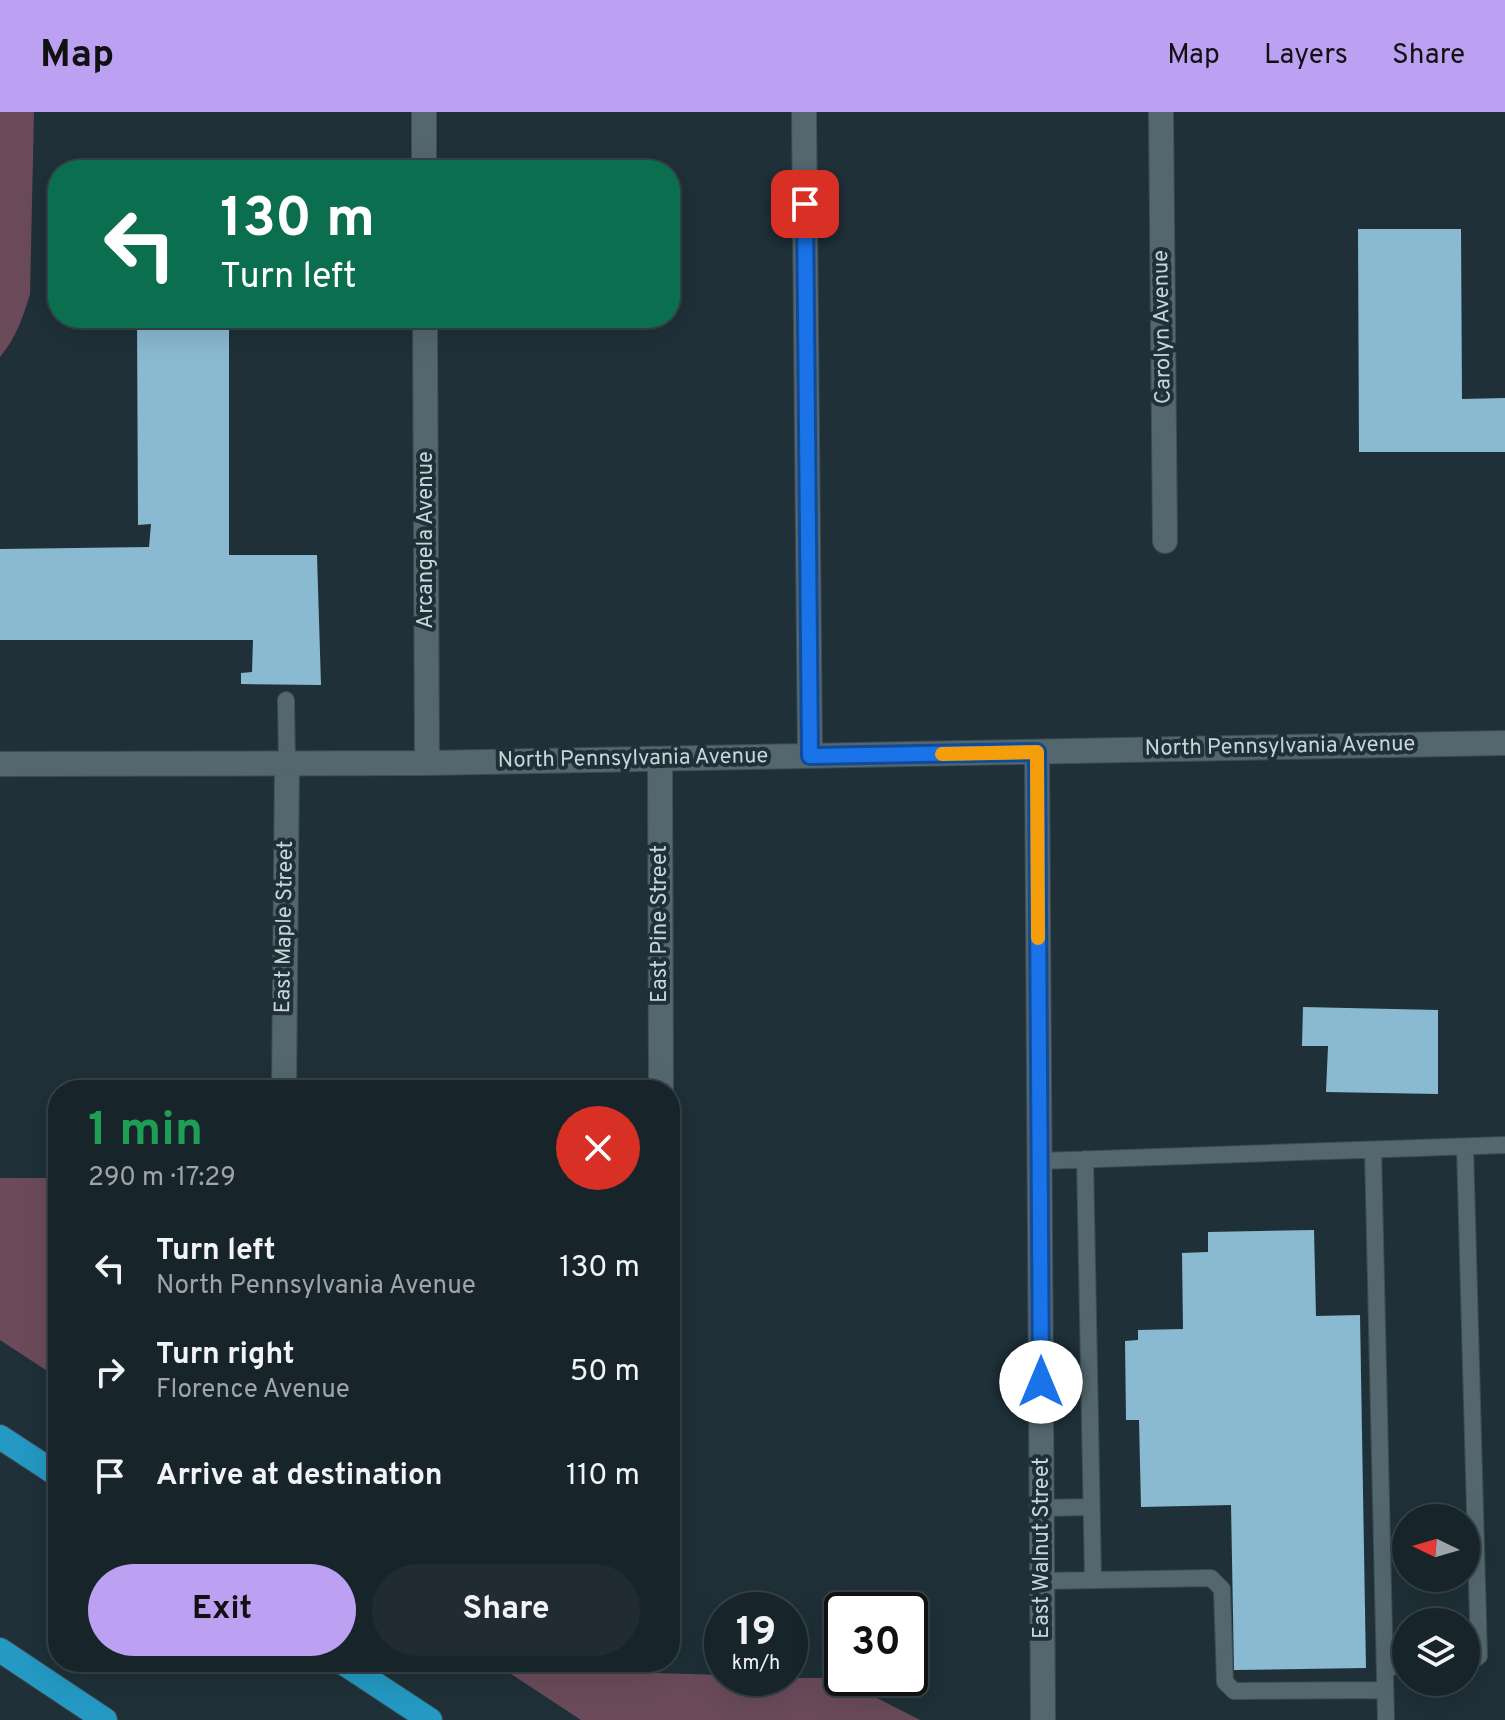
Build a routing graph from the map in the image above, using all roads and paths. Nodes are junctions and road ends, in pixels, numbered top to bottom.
1 (424, 112) edge
2 (804, 112) edge
3 (1161, 112) edge
4 (424, 160) edge
5 (425, 328) edge
6 (1165, 541) dead end
7 (286, 700) dead end
8 (1505, 743) edge
9 (1037, 752) junction
10 (810, 756) junction
11 (660, 759) junction
12 (427, 763) junction
13 (0, 764) edge
14 (287, 764) junction
15 (284, 1080) edge
16 (661, 1080) edge
17 (1505, 1145) edge
18 (1465, 1147) junction
19 (1373, 1150) junction
20 (1085, 1159) junction
21 (1040, 1161) junction
22 (0, 1437) edge
23 (48, 1468) edge
24 (1091, 1507) junction
25 (1042, 1508) junction
26 (1093, 1579) junction
27 (1042, 1581) junction
28 (1478, 1608) edge
29 (0, 1650) edge
30 (1385, 1667) junction
31 (1392, 1667) edge
32 (357, 1672) edge
33 (1385, 1690) junction
34 (105, 1720) edge
35 (430, 1720) edge
36 (1043, 1720) edge
37 (1386, 1720) edge

1 - 4 street
2 - 10 street
3 - 6 street, Carolyn Avenue
5 - 12 street, Arcangela Avenue
7 - 14 lane
8 - 9 street, North Pennsylvania Avenue
9 - 10 street, North Pennsylvania Avenue
9 - 21 street, East Walnut Street
10 - 11 street, North Pennsylvania Avenue
11 - 12 street, North Pennsylvania Avenue
11 - 16 street, East Pine Street
12 - 14 street, North Pennsylvania Avenue
13 - 14 street, North Pennsylvania Avenue
14 - 15 street, East Maple Street
17 - 18 lane
18 - 19 lane
18 - 28 lane
19 - 20 lane
19 - 30 lane
20 - 21 lane
20 - 24 lane
21 - 25 street, East Walnut Street
22 - 23 highway
24 - 25 lane
24 - 26 lane
25 - 27 street, East Walnut Street
26 - 27 lane
26 - 33 lane
27 - 36 street, East Walnut Street
29 - 34 highway
30 - 31 lane
30 - 33 lane
32 - 35 highway
33 - 37 lane

